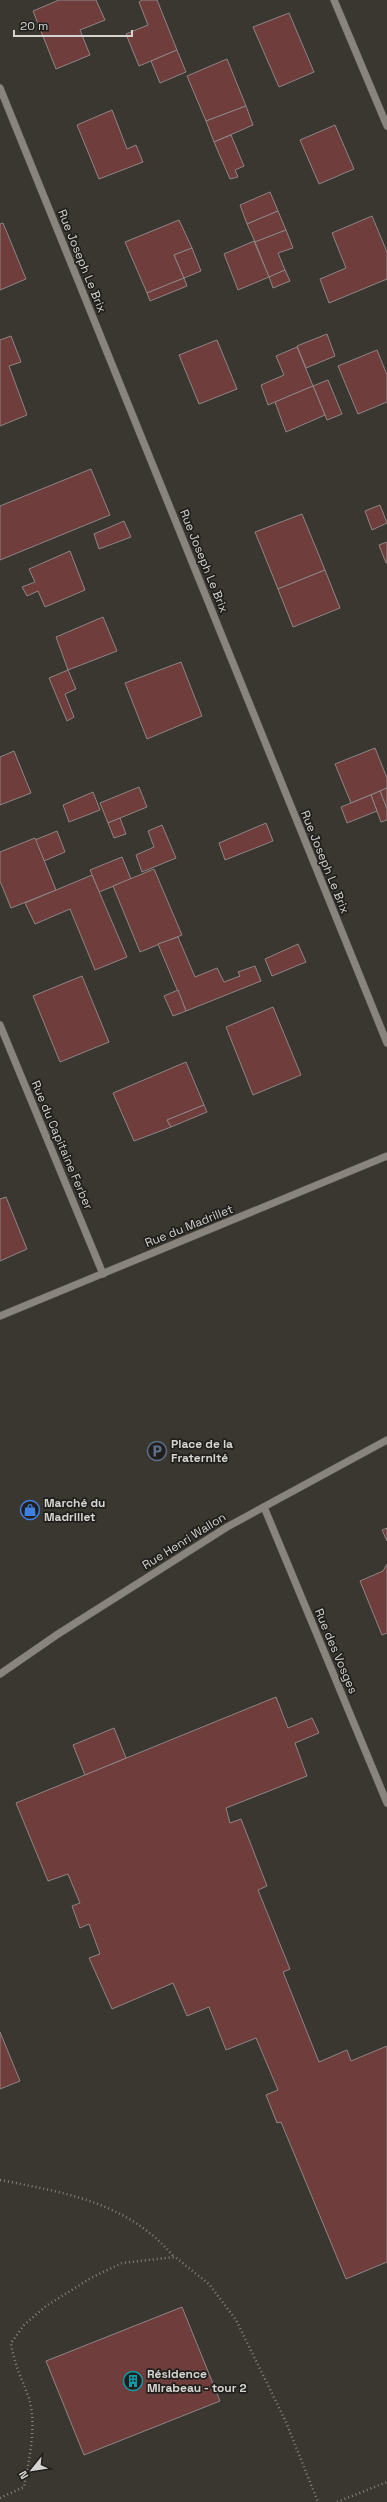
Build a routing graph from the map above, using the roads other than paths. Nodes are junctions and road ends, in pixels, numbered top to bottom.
1 (334, 0) edge
2 (0, 88) edge
3 (387, 126) edge
4 (0, 1025) edge
5 (387, 1043) edge
6 (387, 1156) edge
7 (103, 1274) junction
8 (0, 1316) edge
9 (387, 1440) edge
10 (264, 1507) junction
11 (0, 1674) edge
12 (387, 1803) edge

1 - 3 street
2 - 5 street, Rue Joseph Le Brix
4 - 7 street, Rue du Capitaine Ferber
6 - 7 street, Rue du Madrillet
7 - 8 street, Rue du Madrillet
9 - 10 street, Rue Henri Wallon
10 - 11 street, Rue Henri Wallon
10 - 12 street, Rue des Vosges

